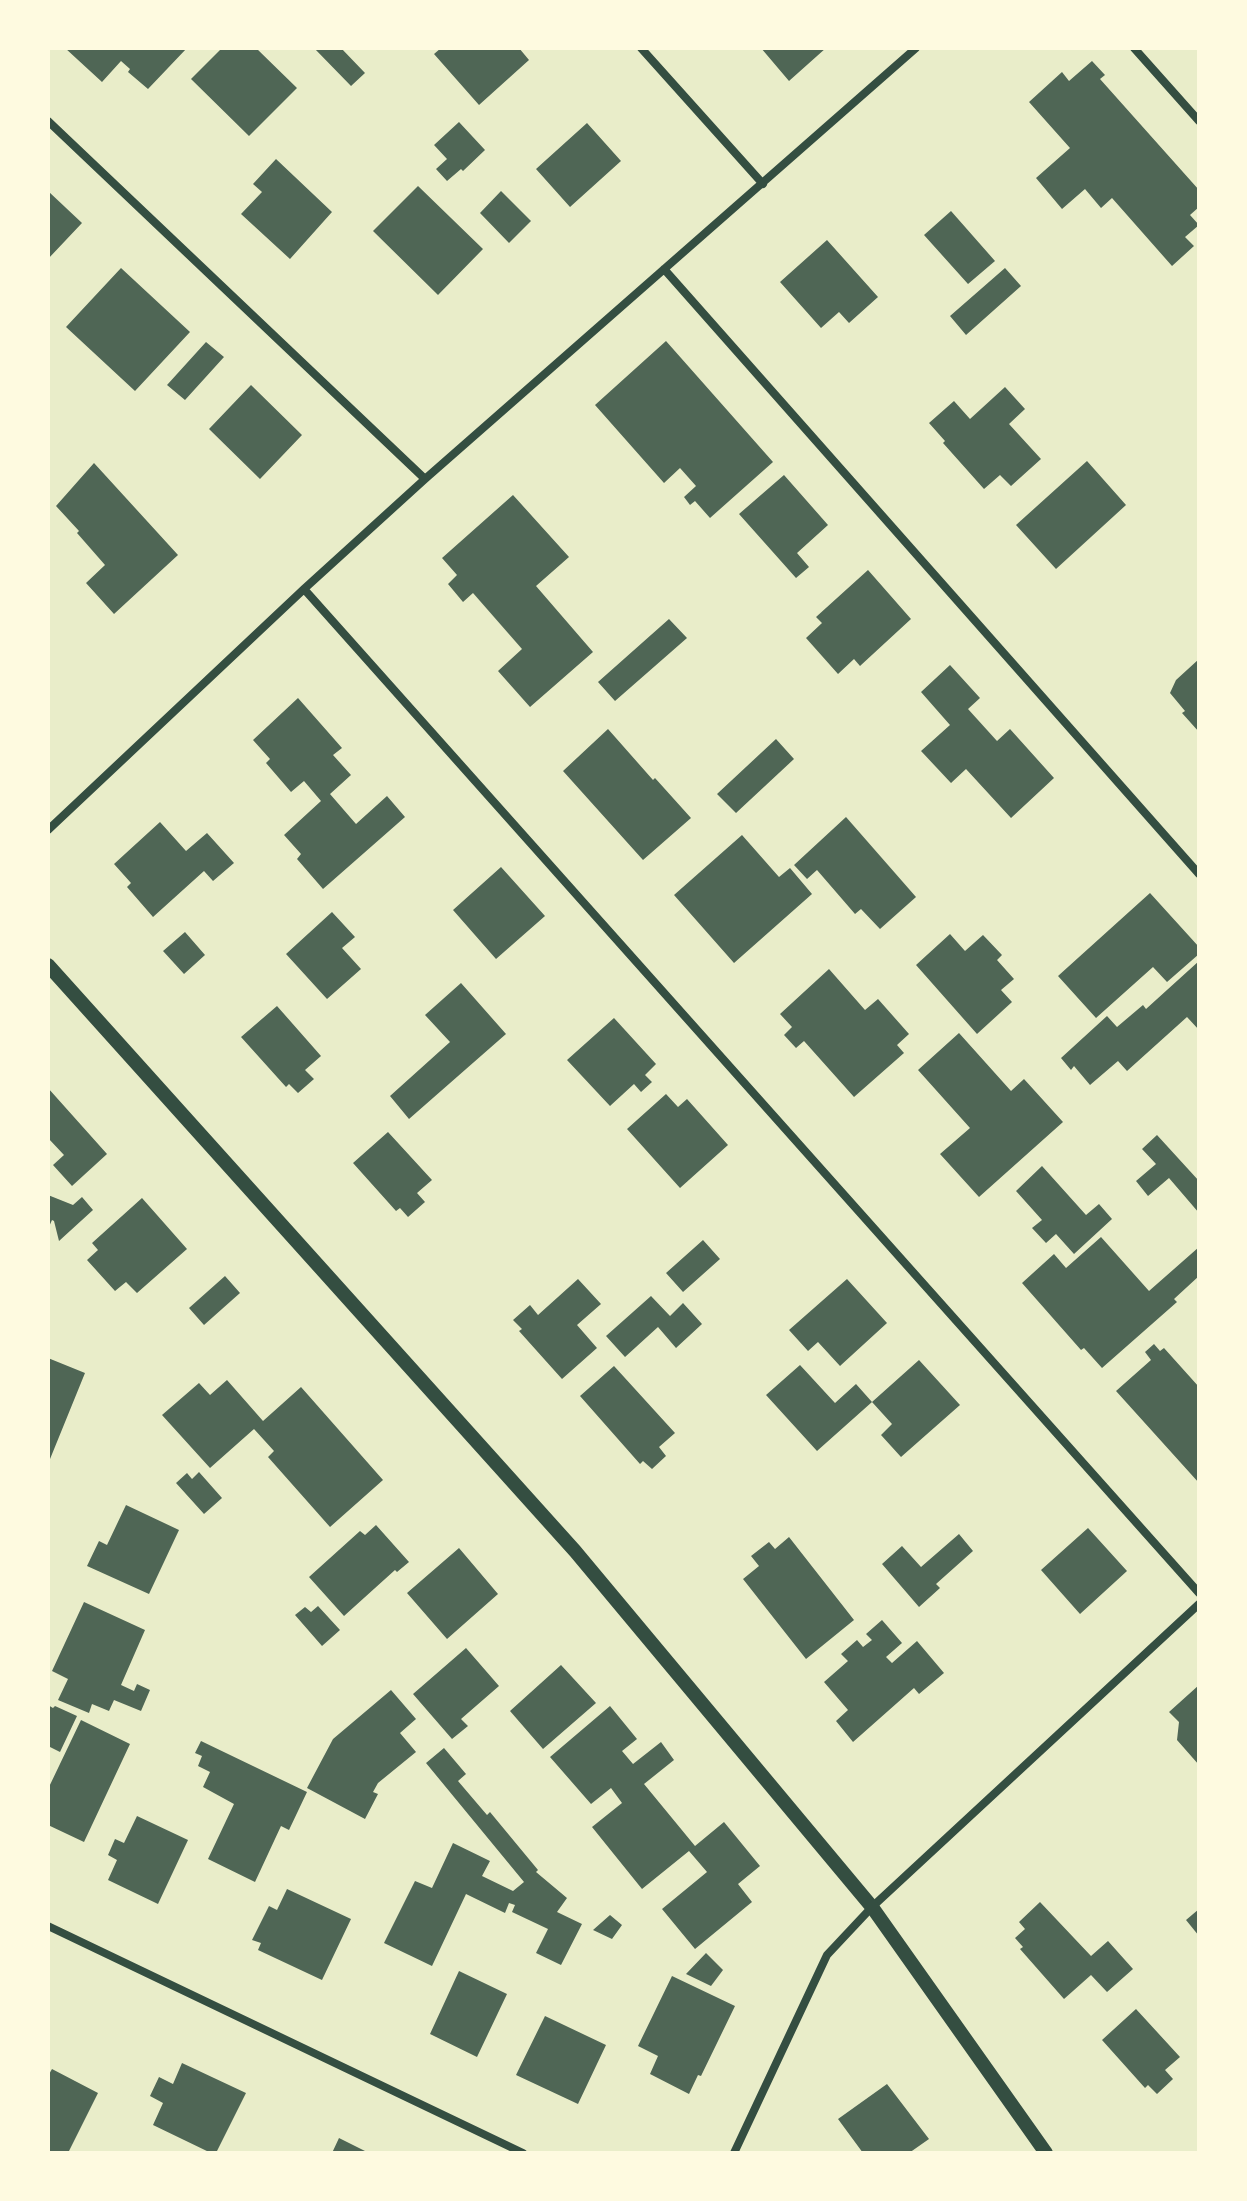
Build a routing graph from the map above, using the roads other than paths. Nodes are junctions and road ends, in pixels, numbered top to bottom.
1 (641, 48) edge
2 (916, 48) edge
3 (1134, 48) edge
4 (48, 121) edge
5 (1199, 121) edge
6 (763, 184) junction
7 (664, 269) junction
8 (425, 479) junction
9 (304, 589) junction
10 (48, 830) edge
11 (1199, 874) edge
12 (48, 965) edge
13 (1199, 1593) edge
14 (1199, 1604) edge
15 (872, 1907) junction
16 (48, 1926) edge
17 (523, 2153) edge
18 (734, 2153) edge
19 (1046, 2153) edge

1 - 6 street
2 - 6 street
3 - 5 street
4 - 8 street
6 - 7 street
7 - 8 street
7 - 11 street
8 - 9 street
9 - 10 street
9 - 13 street
12 - 15 street
14 - 15 street
15 - 18 street
15 - 19 street
16 - 17 street

